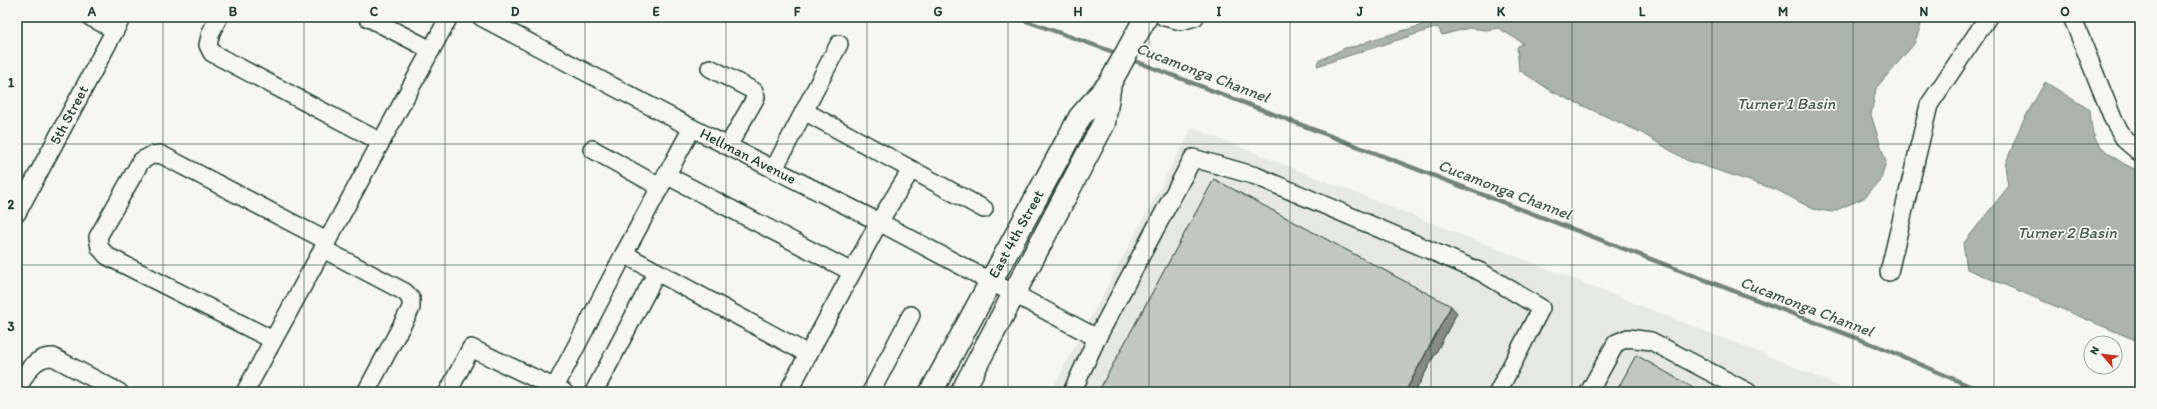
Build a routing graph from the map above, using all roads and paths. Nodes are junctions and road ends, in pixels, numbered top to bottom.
1 (90, 17) edge
2 (219, 17) edge
3 (368, 17) edge
4 (449, 17) edge
5 (481, 17) edge
6 (1164, 17) edge
7 (1195, 17) edge
8 (1988, 17) edge
9 (2072, 17) edge
10 (118, 23) edge
11 (1141, 26) edge
12 (839, 44) dead end
13 (431, 50) junction
14 (710, 68) dead end
15 (1110, 82) junction
16 (804, 111) junction
17 (692, 128) junction
18 (381, 142) junction
19 (728, 146) junction
20 (592, 149) dead end
21 (2140, 153) edge
22 (774, 169) junction
23 (911, 170) junction
24 (663, 181) junction
25 (984, 209) dead end
26 (17, 213) edge
27 (879, 222) junction
28 (325, 245) junction
29 (624, 254) junction
30 (657, 272) junction
31 (852, 272) junction
32 (1889, 272) dead end
33 (990, 283) junction
34 (1014, 295) junction
35 (911, 315) dead end
36 (1097, 338) junction
37 (273, 340) junction
38 (808, 354) junction
39 (553, 386) edge
40 (17, 390) edge
41 (873, 391) edge
42 (119, 392) edge
43 (244, 392) edge
44 (366, 392) edge
45 (448, 392) edge
46 (594, 392) edge
47 (788, 392) edge
48 (931, 392) edge
49 (962, 392) edge
50 (1072, 392) edge
51 (1498, 392) edge
52 (1589, 392) edge
53 (1748, 392) edge

1 - 10 street
2 - 18 street
3 - 13 street
4 - 13 street
5 - 17 street, Hellman Avenue
6 - 7 street
8 - 32 street
9 - 21 street
10 - 26 street, 5th Street
11 - 15 main road, East 4th Street
12 - 16 street
13 - 18 street
14 - 19 street
15 - 33 main road, East 4th Street
15 - 34 main road, East 4th Street
16 - 22 street
16 - 23 street
17 - 19 street, Hellman Avenue
17 - 24 street
18 - 28 street
19 - 22 street, Hellman Avenue
20 - 24 street
22 - 27 street, Hellman Avenue
23 - 25 street
23 - 27 street
24 - 29 street
24 - 31 street
27 - 31 street
27 - 33 street, Hellman Avenue
28 - 37 street
28 - 37 street
28 - 44 street
29 - 30 street
29 - 39 street
30 - 38 street
30 - 46 street
31 - 38 street
33 - 34 street, Hellman Avenue
33 - 48 main road, East 4th Street
34 - 36 street, Hellman Avenue
34 - 49 main road, East 4th Street
35 - 41 street
36 - 50 street
36 - 51 street
37 - 43 street
38 - 47 street
39 - 45 street
40 - 42 street
52 - 53 street

